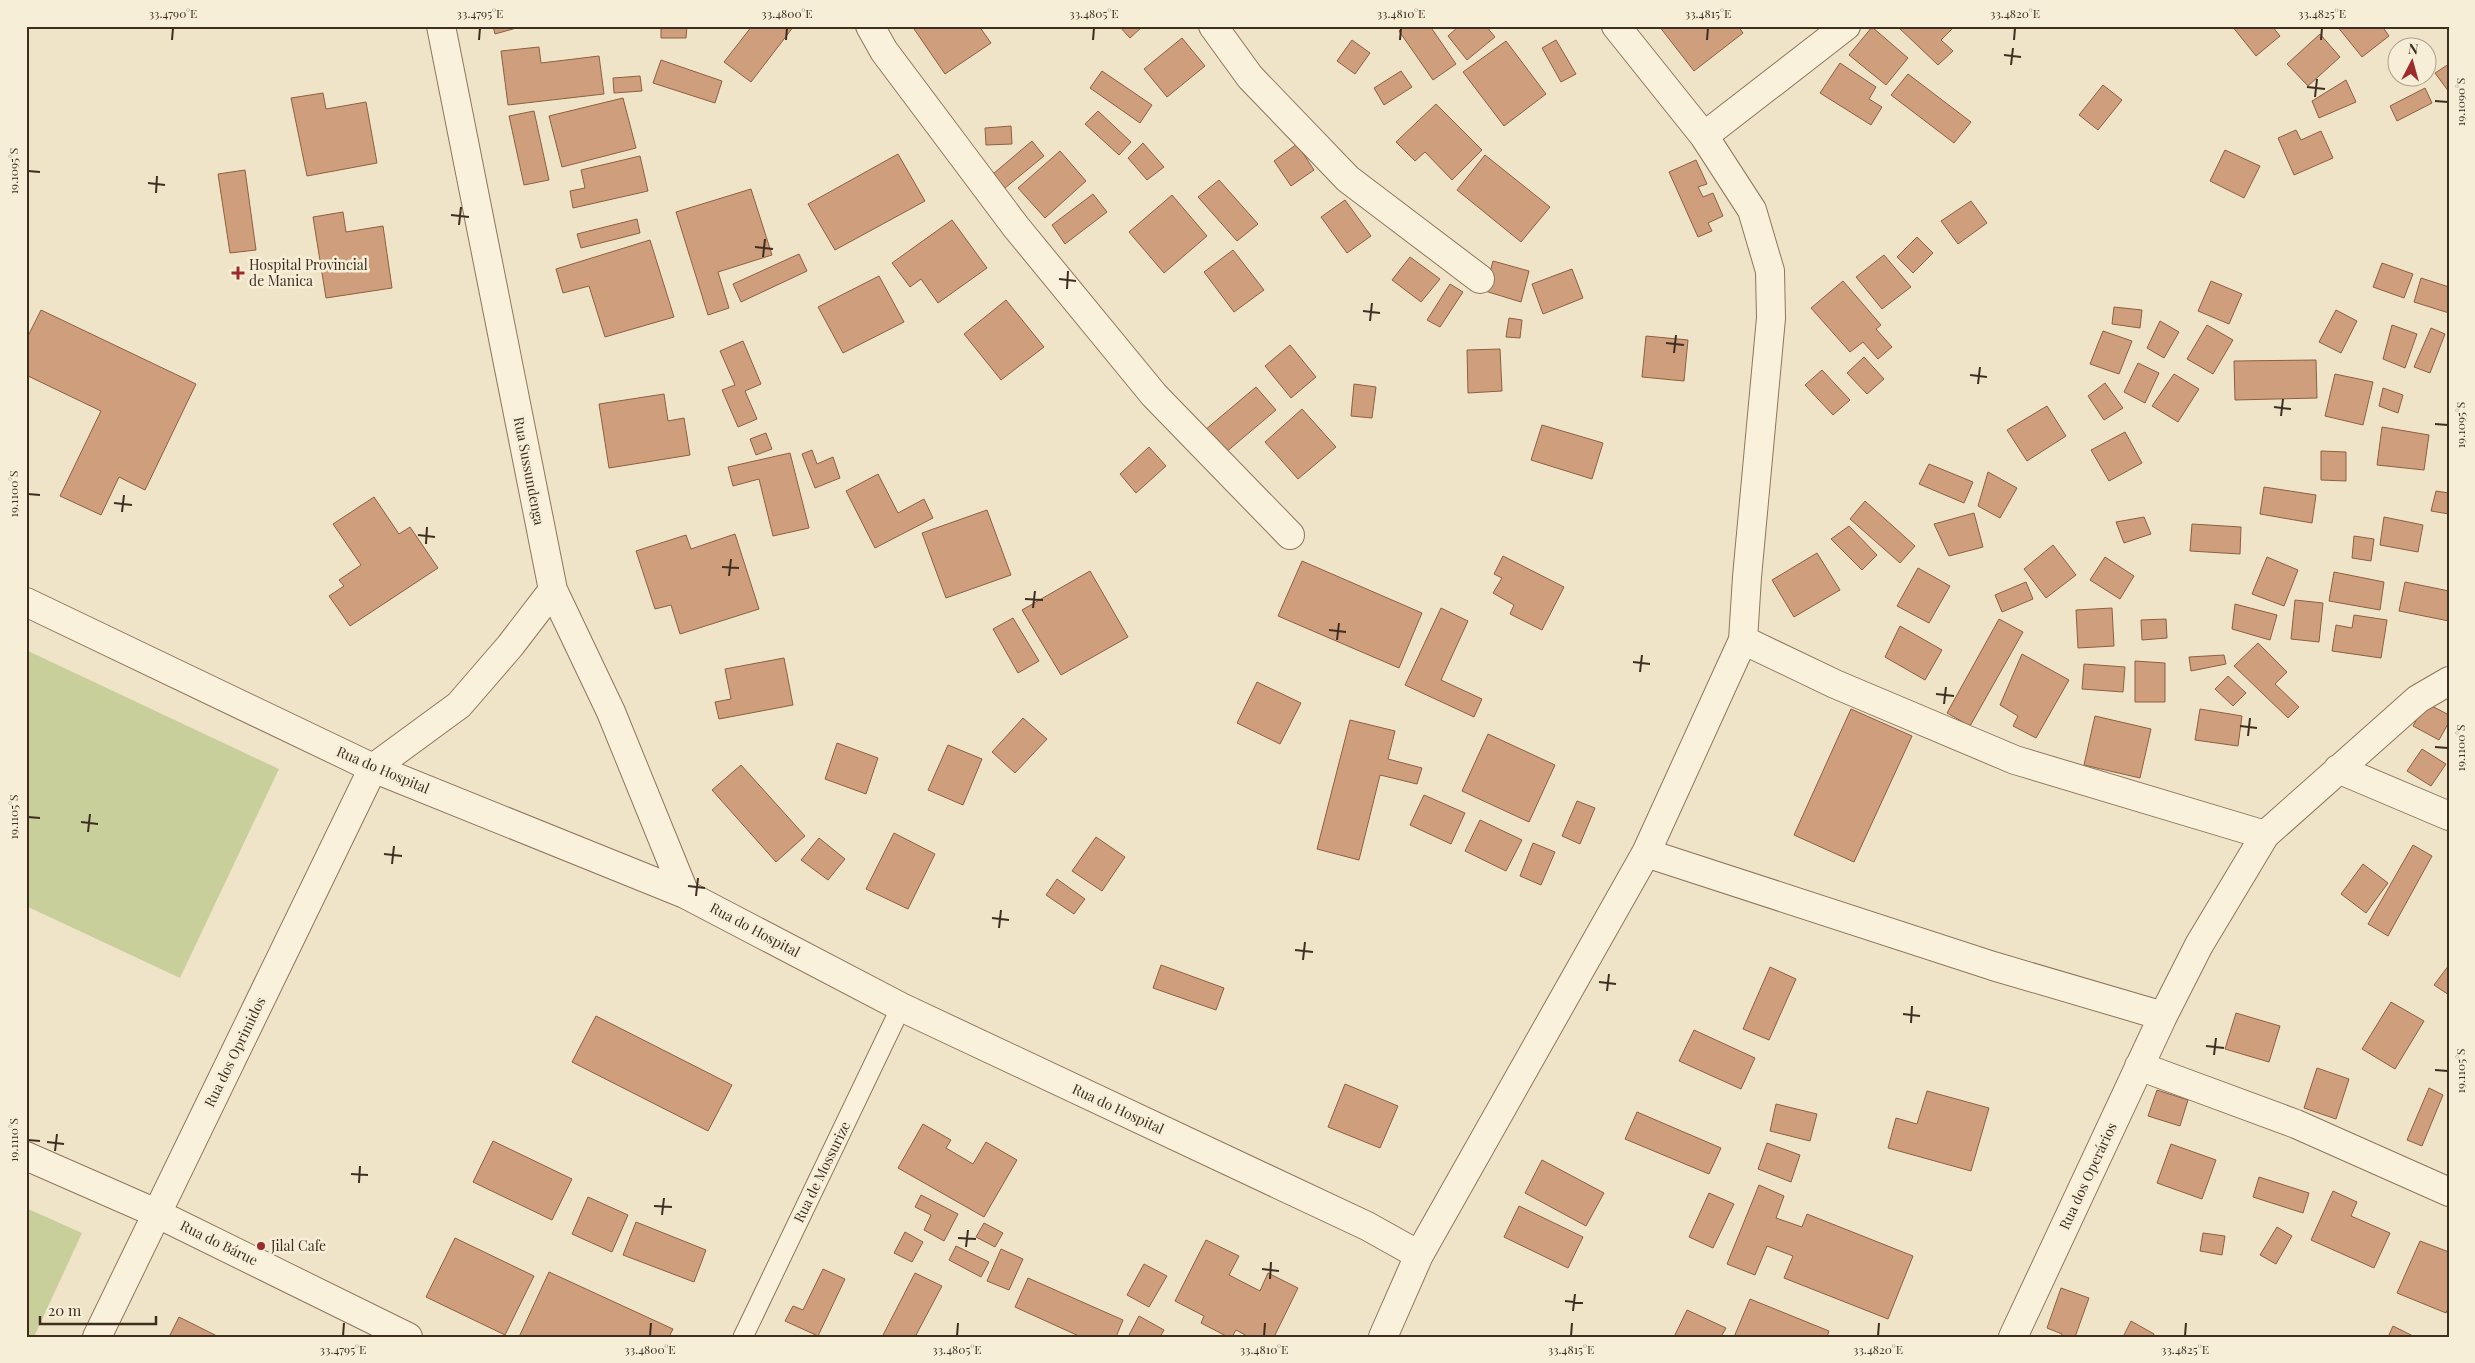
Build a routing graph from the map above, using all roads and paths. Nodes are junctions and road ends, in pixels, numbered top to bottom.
1 (441, 26) edge
2 (870, 26) edge
3 (1213, 26) edge
4 (1616, 26) edge
5 (1846, 26) edge
6 (1704, 136) junction
7 (1480, 279) dead end
8 (1290, 535) dead end
9 (553, 590) junction
10 (26, 602) edge
11 (1743, 640) junction
12 (2449, 681) edge
13 (373, 768) junction
14 (2338, 769) junction
15 (2449, 816) edge
16 (2265, 835) junction
17 (1646, 853) junction
18 (685, 894) junction
19 (901, 1007) junction
20 (2163, 1016) junction
21 (2140, 1066) junction
22 (26, 1156) edge
23 (2449, 1192) edge
24 (156, 1213) junction
25 (1419, 1255) junction
26 (97, 1337) edge
27 (408, 1337) edge
28 (743, 1337) edge
29 (1384, 1337) edge
30 (2013, 1337) edge

1 - 9 street, Rua Sussundenga
2 - 8 street
3 - 7 street
4 - 6 street
5 - 6 street
6 - 11 street
9 - 13 street
9 - 18 street, Rua Sussundenga
10 - 13 street, Rua do Hospital
11 - 16 street
11 - 17 street
12 - 14 street, Rua dos Operários
13 - 18 street, Rua do Hospital
13 - 24 street, Rua dos Oprimidos
14 - 15 street
14 - 16 street, Rua dos Operários
16 - 20 street, Rua dos Operários
17 - 20 street
17 - 25 street
18 - 19 street, Rua do Hospital
19 - 25 street, Rua do Hospital
19 - 28 lane, Rua de Mossurize
20 - 21 street, Rua dos Operários
21 - 23 street
21 - 30 street, Rua dos Operários
22 - 24 street, Rua do Bárue
24 - 26 street, Rua dos Oprimidos
24 - 27 street, Rua do Bárue
25 - 29 street

